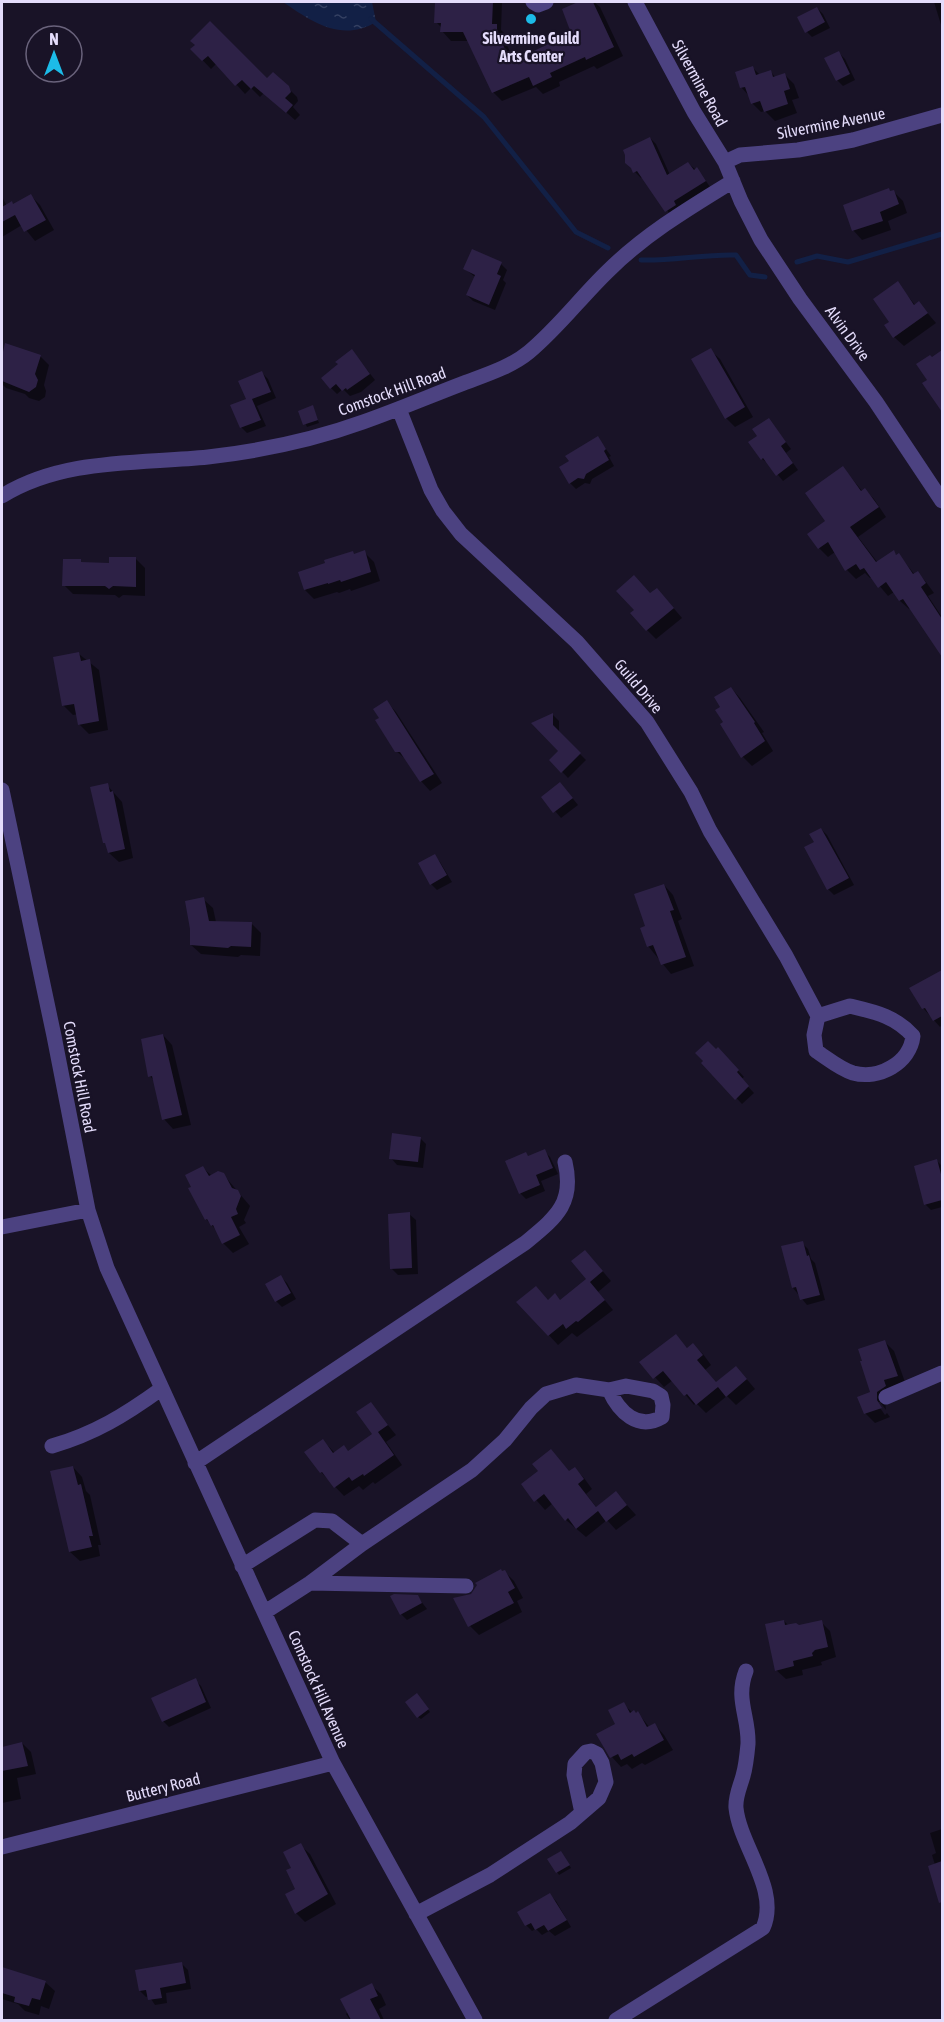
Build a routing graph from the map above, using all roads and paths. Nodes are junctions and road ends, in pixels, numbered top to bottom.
1 (532, 2) edge
2 (546, 2) edge
3 (635, 2) edge
4 (942, 115) edge
5 (725, 162) junction
6 (733, 182) junction
7 (399, 409) junction
8 (2, 496) edge
9 (942, 501) edge
10 (2, 790) edge
11 (818, 1016) junction
12 (566, 1162) dead end
13 (88, 1210) junction
14 (2, 1227) edge
15 (149, 1363) joint
16 (942, 1373) edge
17 (161, 1389) junction
18 (609, 1390) dead end
19 (886, 1397) dead end
20 (52, 1446) dead end
21 (195, 1463) junction
22 (362, 1544) junction
23 (242, 1566) junction
24 (310, 1582) junction
25 (466, 1586) dead end
26 (265, 1612) junction
27 (746, 1671) dead end
28 (333, 1763) junction
29 (582, 1813) dead end
30 (2, 1847) edge
31 (416, 1914) junction
32 (475, 2020) edge
33 (616, 2020) edge

1 - 2 street
3 - 5 street, Silvermine Road
4 - 5 street, Silvermine Avenue
5 - 6 street, Silvermine Road
6 - 7 street, Comstock Hill Road
6 - 9 street, Alvin Drive
7 - 8 street, Comstock Hill Road
7 - 11 street, Guild Drive
10 - 13 street, Comstock Hill Road
11 - 11 street
12 - 21 street
13 - 14 street
13 - 15 street, Comstock Hill Road
15 - 17 street, Comstock Hill Avenue
16 - 19 street
17 - 20 street
17 - 21 street, Comstock Hill Avenue
18 - 22 street
21 - 23 street, Comstock Hill Avenue
22 - 23 street
22 - 24 street
23 - 26 street, Comstock Hill Avenue
24 - 25 street
24 - 26 street
26 - 28 street, Comstock Hill Avenue
27 - 33 street
28 - 30 street, Buttery Road
28 - 31 street, Comstock Hill Avenue
29 - 31 street
31 - 32 street, Comstock Hill Avenue

